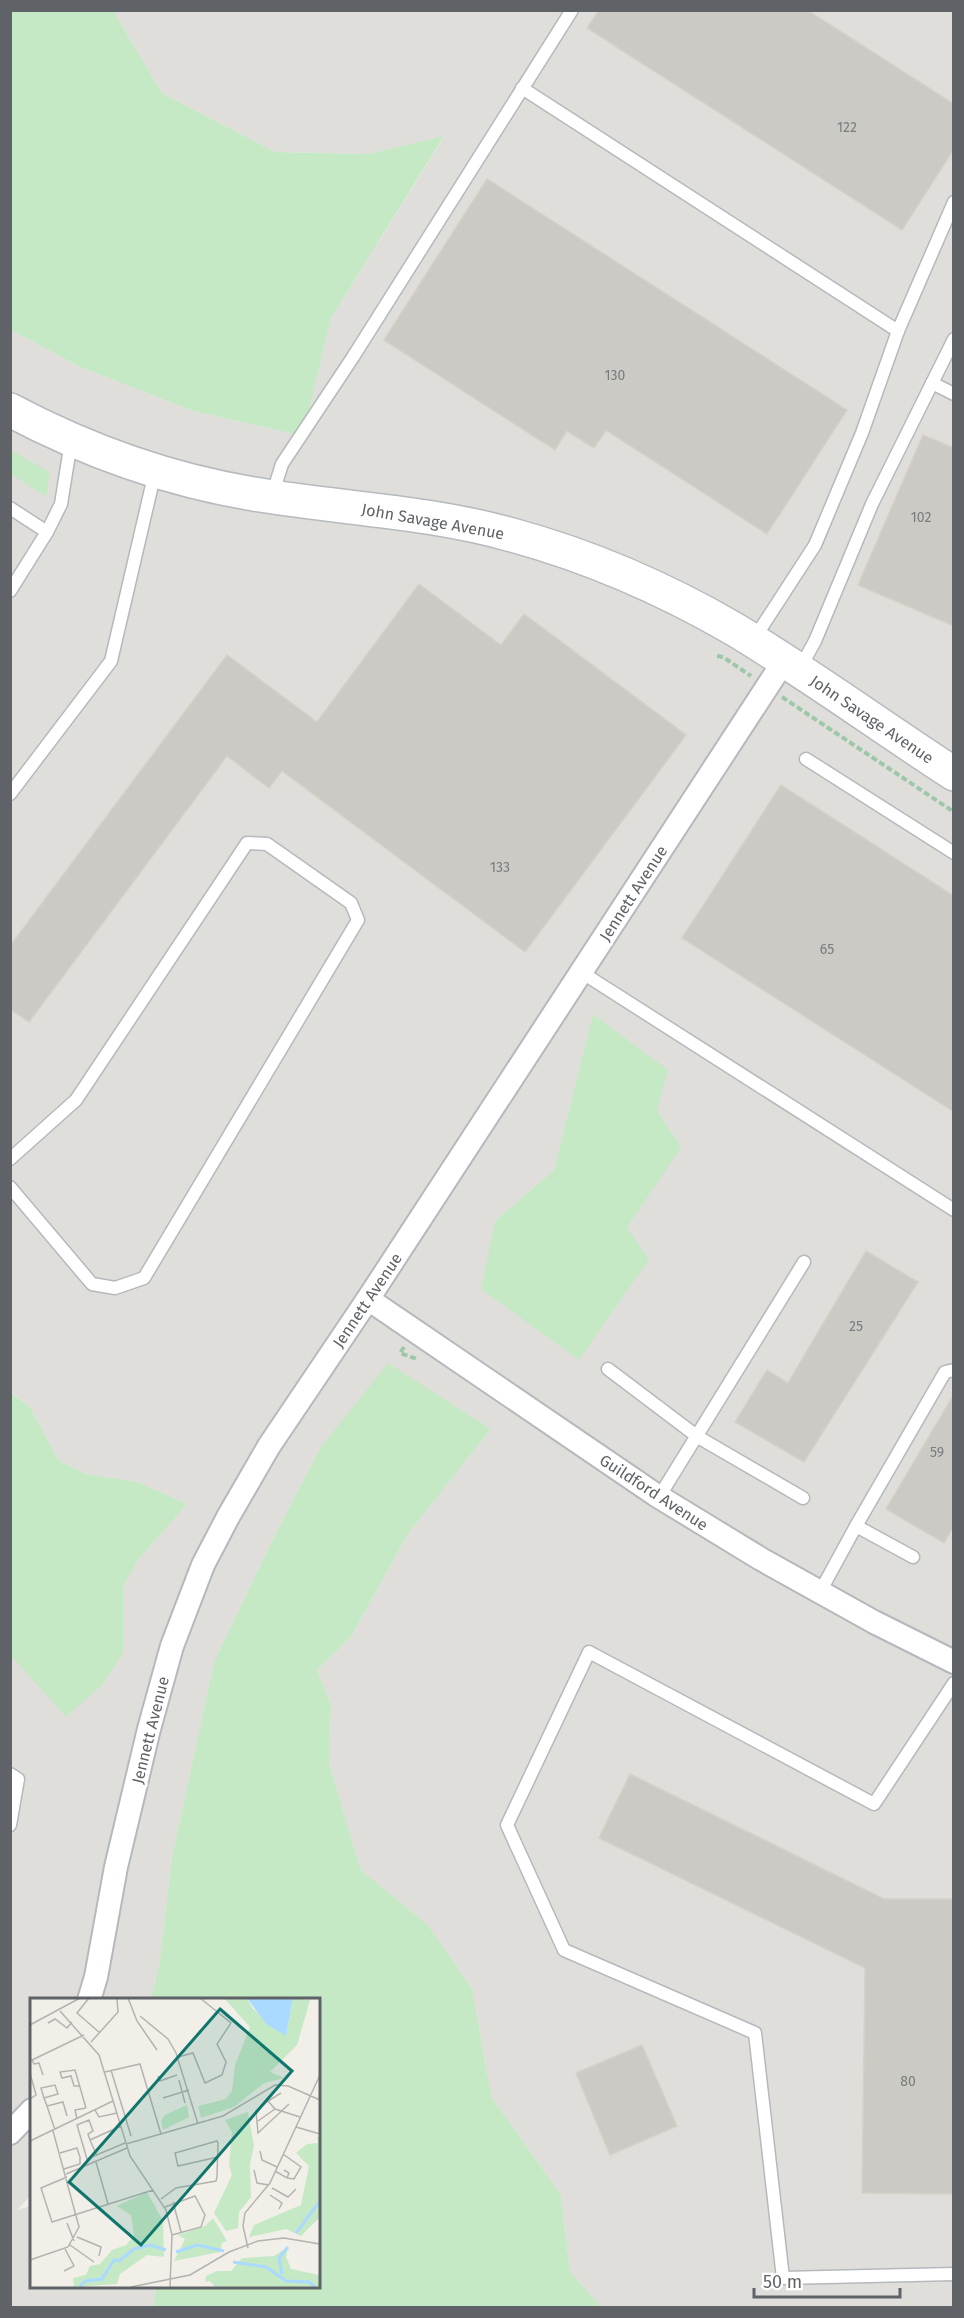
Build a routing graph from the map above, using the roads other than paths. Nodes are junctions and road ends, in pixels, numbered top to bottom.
1 (572, 10) edge
2 (522, 88) junction
3 (954, 202) edge
4 (897, 331) junction
5 (954, 339) edge
6 (932, 383) junction
7 (954, 394) edge
8 (10, 410) edge
9 (72, 441) junction
10 (155, 471) junction
11 (272, 497) junction
12 (10, 508) edge
13 (47, 532) junction
14 (10, 591) edge
15 (752, 641) junction
16 (783, 673) junction
17 (806, 759) dead end
18 (951, 767) edge
19 (10, 794) edge
20 (954, 854) edge
21 (581, 972) junction
22 (10, 1159) edge
23 (10, 1187) edge
24 (954, 1210) edge
25 (804, 1262) dead end
26 (368, 1299) junction
27 (608, 1369) dead end
28 (954, 1370) edge
29 (698, 1437) junction
30 (659, 1497) junction
31 (803, 1498) dead end
32 (856, 1526) junction
33 (913, 1557) dead end
34 (820, 1592) junction
35 (954, 1662) edge
36 (954, 1683) edge
37 (10, 1774) edge
38 (10, 1826) edge
39 (90, 1998) edge
40 (30, 2112) edge
41 (10, 2133) edge
42 (954, 2274) edge

1 - 2 lane
2 - 4 lane
2 - 11 lane
3 - 4 lane
4 - 15 lane
5 - 6 lane
6 - 7 lane
6 - 16 lane
8 - 9 main road, John Savage Avenue
9 - 10 main road, John Savage Avenue
9 - 13 lane
10 - 11 main road, John Savage Avenue
10 - 19 lane
11 - 15 main road, John Savage Avenue
12 - 13 lane
13 - 14 lane
15 - 16 main road, John Savage Avenue
16 - 18 main road, John Savage Avenue
16 - 21 street, Jennett Avenue
17 - 20 lane
21 - 24 lane
21 - 26 street, Jennett Avenue
22 - 23 lane
25 - 29 lane
26 - 30 street, Guildford Avenue
26 - 39 street, Jennett Avenue
27 - 29 lane
28 - 32 lane
29 - 30 lane
29 - 31 lane
30 - 34 street, Guildford Avenue
32 - 33 lane
32 - 34 lane
34 - 35 street, Guildford Avenue
36 - 42 lane
37 - 38 lane
40 - 41 street

